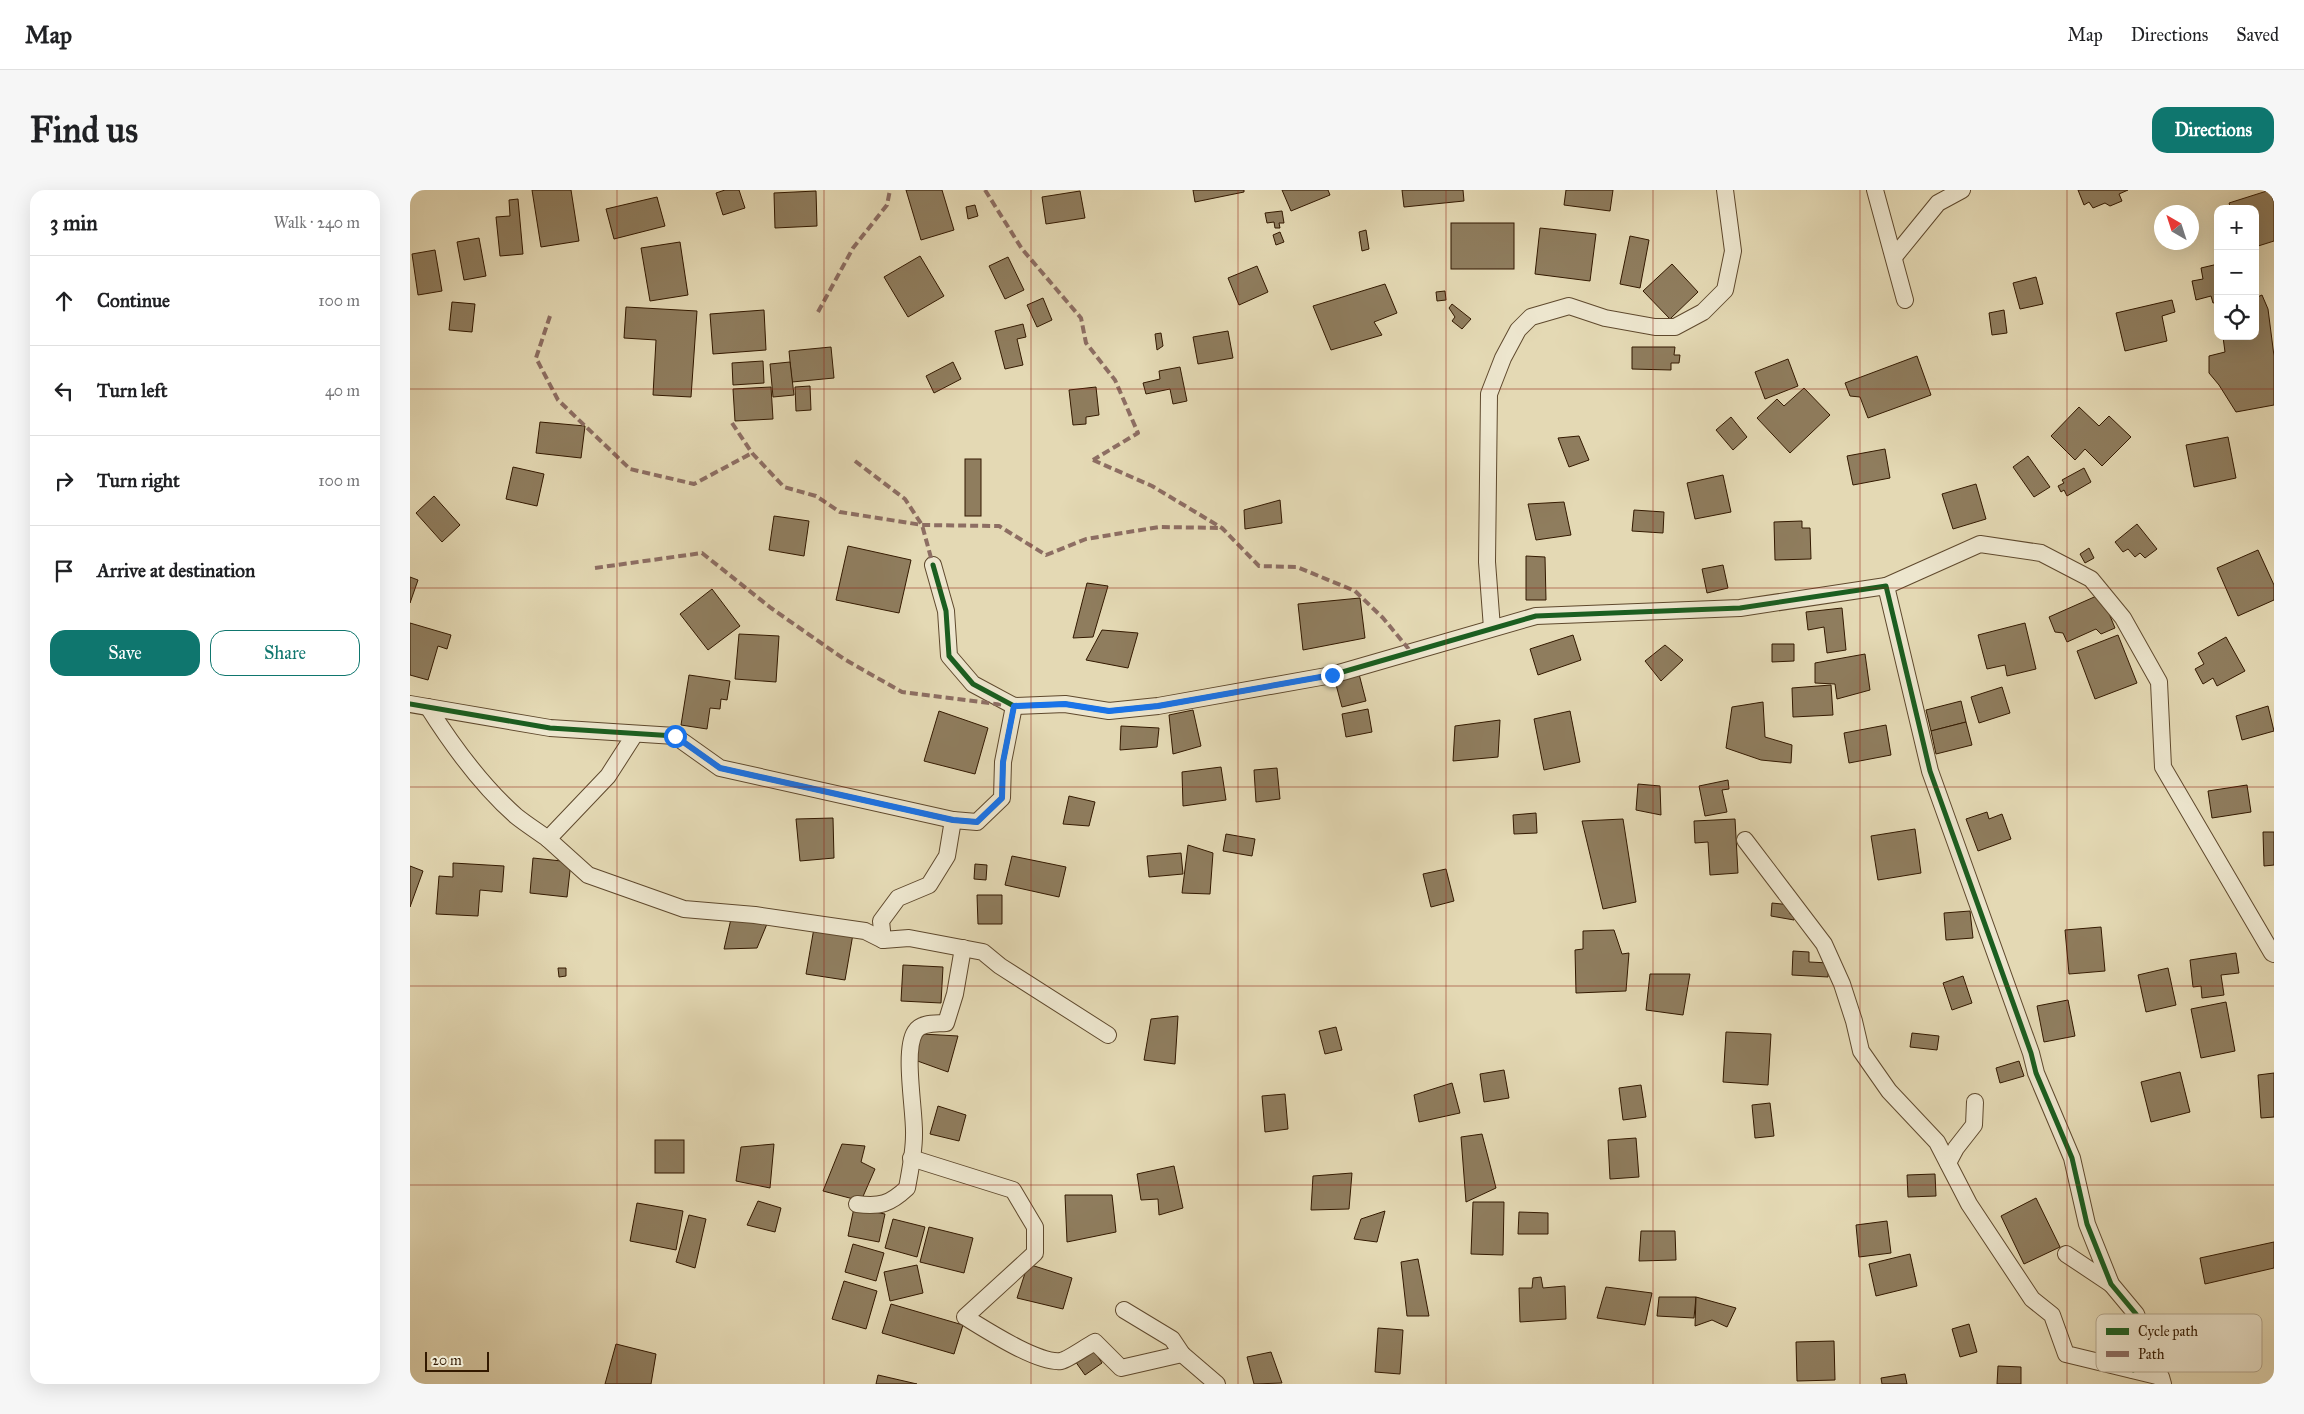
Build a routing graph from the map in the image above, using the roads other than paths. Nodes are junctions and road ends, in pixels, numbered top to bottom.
1 (1725, 190) edge
2 (1875, 190) edge
3 (1962, 190) edge
4 (1894, 257) junction
5 (1905, 300) dead end
6 (933, 565) dead end
7 (1886, 586) junction
8 (1492, 628) junction
9 (410, 704) edge
10 (1014, 706) junction
11 (428, 707) junction
12 (635, 734) junction
13 (953, 820) junction
14 (548, 839) junction
15 (1745, 840) dead end
16 (883, 940) junction
17 (963, 948) junction
18 (2274, 954) edge
19 (1108, 1034) dead end
20 (1975, 1102) dead end
21 (911, 1158) junction
22 (1948, 1163) junction
23 (857, 1204) dead end
24 (2066, 1254) dead end
25 (2111, 1284) junction
26 (1124, 1310) dead end
27 (2136, 1314) edge
28 (1182, 1354) junction
29 (2096, 1361) edge
30 (2141, 1372) edge
31 (1217, 1384) edge
32 (2164, 1384) edge

1 - 8 street
2 - 4 street
3 - 4 street
4 - 5 street
6 - 10 street
7 - 8 street
7 - 18 street
7 - 25 street
8 - 10 street
9 - 11 street
10 - 13 street
11 - 12 street
11 - 14 street
12 - 13 street
12 - 14 street
13 - 16 street
14 - 16 street
15 - 22 street
16 - 17 street
17 - 19 street
17 - 21 street
20 - 22 street
21 - 23 street
21 - 28 street
22 - 29 street
24 - 25 street
25 - 27 street
26 - 28 street
28 - 31 street
30 - 32 street

